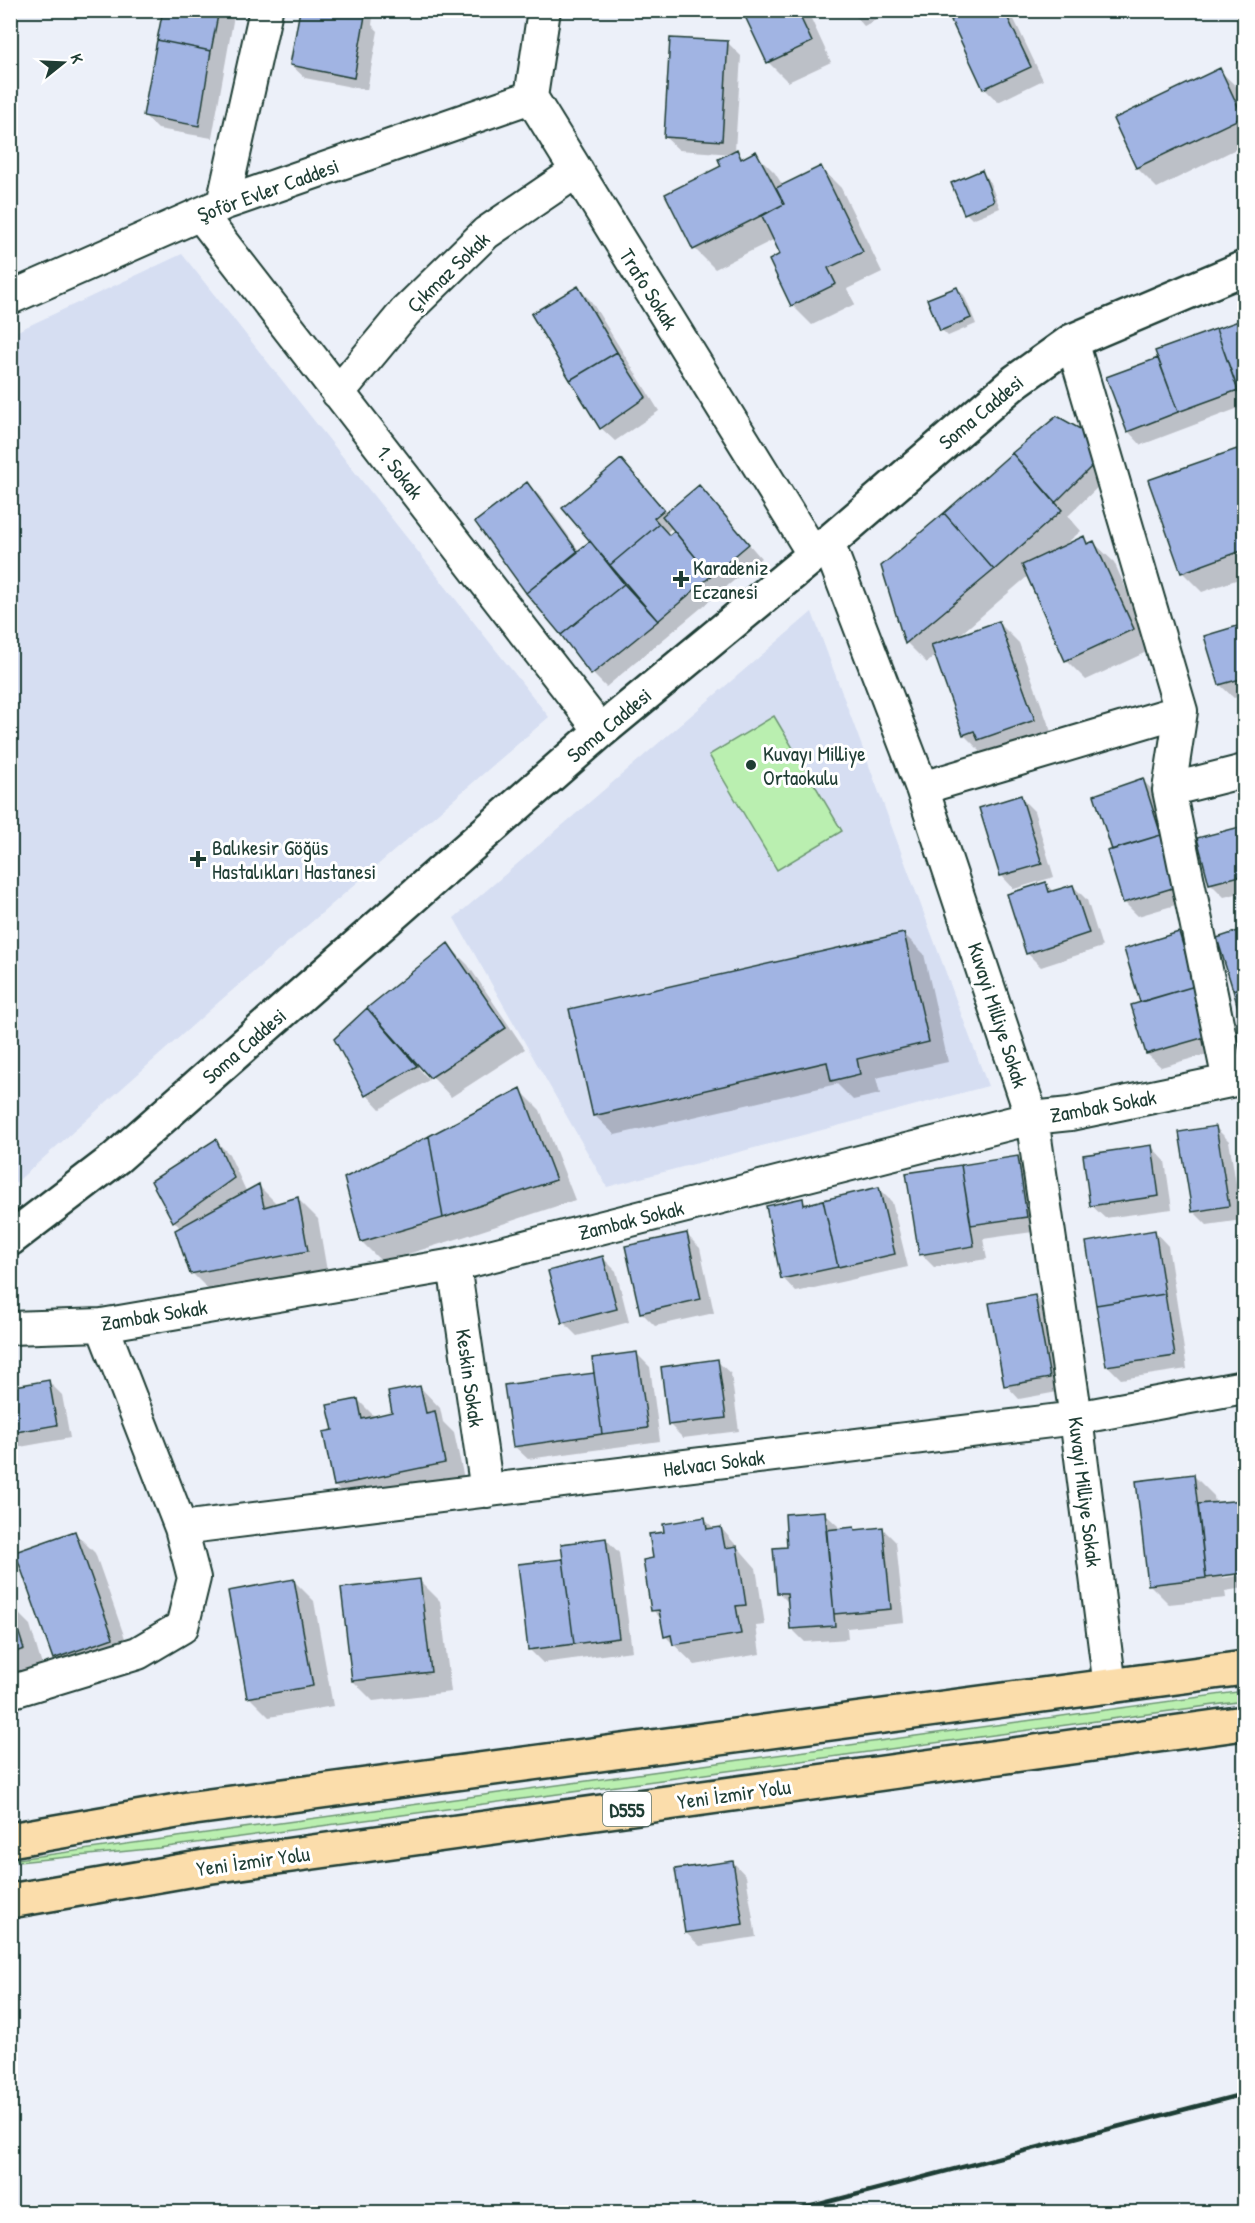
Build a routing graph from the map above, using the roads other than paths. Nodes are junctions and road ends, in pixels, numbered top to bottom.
1 (266, 10) edge
2 (544, 10) edge
3 (531, 97) junction
4 (577, 171) junction
5 (211, 209) junction
6 (1245, 268) edge
7 (10, 298) edge
8 (1072, 341) junction
9 (338, 393) junction
10 (821, 549) junction
11 (1180, 711) junction
12 (601, 731) junction
13 (1245, 771) edge
14 (922, 788) junction
15 (1169, 790) junction
16 (1237, 1079) edge
17 (1032, 1118) junction
18 (10, 1239) edge
19 (454, 1265) junction
20 (102, 1325) junction
21 (10, 1328) edge
22 (1245, 1387) edge
23 (1076, 1418) junction
24 (487, 1491) junction
25 (181, 1528) junction
26 (1245, 1668) edge
27 (1110, 1687) junction
28 (10, 1692) edge
29 (1245, 1723) edge
30 (10, 1840) edge
31 (10, 1901) edge

1 - 5 street
2 - 3 street
3 - 4 street, Trafo Sokak
3 - 5 street, Şoför Evler Caddesi
4 - 9 street, Çıkmaz Sokak
4 - 10 street, Trafo Sokak
5 - 7 street, Şoför Evler Caddesi
5 - 9 street, 1. Sokak
6 - 8 main road, Soma Caddesi
8 - 10 main road, Soma Caddesi
8 - 11 street
9 - 12 street, 1. Sokak
10 - 12 main road, Soma Caddesi
10 - 14 street, Kuvayi Milliye Sokak
11 - 14 street
11 - 15 street
12 - 18 main road, Soma Caddesi
13 - 15 street
14 - 17 street, Kuvayi Milliye Sokak
15 - 16 street
16 - 17 street, Zambak Sokak
17 - 19 street, Zambak Sokak
17 - 23 street, Kuvayi Milliye Sokak
19 - 20 street, Zambak Sokak
19 - 24 street, Keskin Sokak
20 - 21 street, Zambak Sokak
20 - 25 street
22 - 23 street, Helvacı Sokak
23 - 24 street, Helvacı Sokak
23 - 27 street, Kuvayi Milliye Sokak
24 - 25 street, Helvacı Sokak
25 - 28 street
26 - 27 highway
27 - 30 highway
29 - 31 highway, Yeni İzmir Yolu / D555

